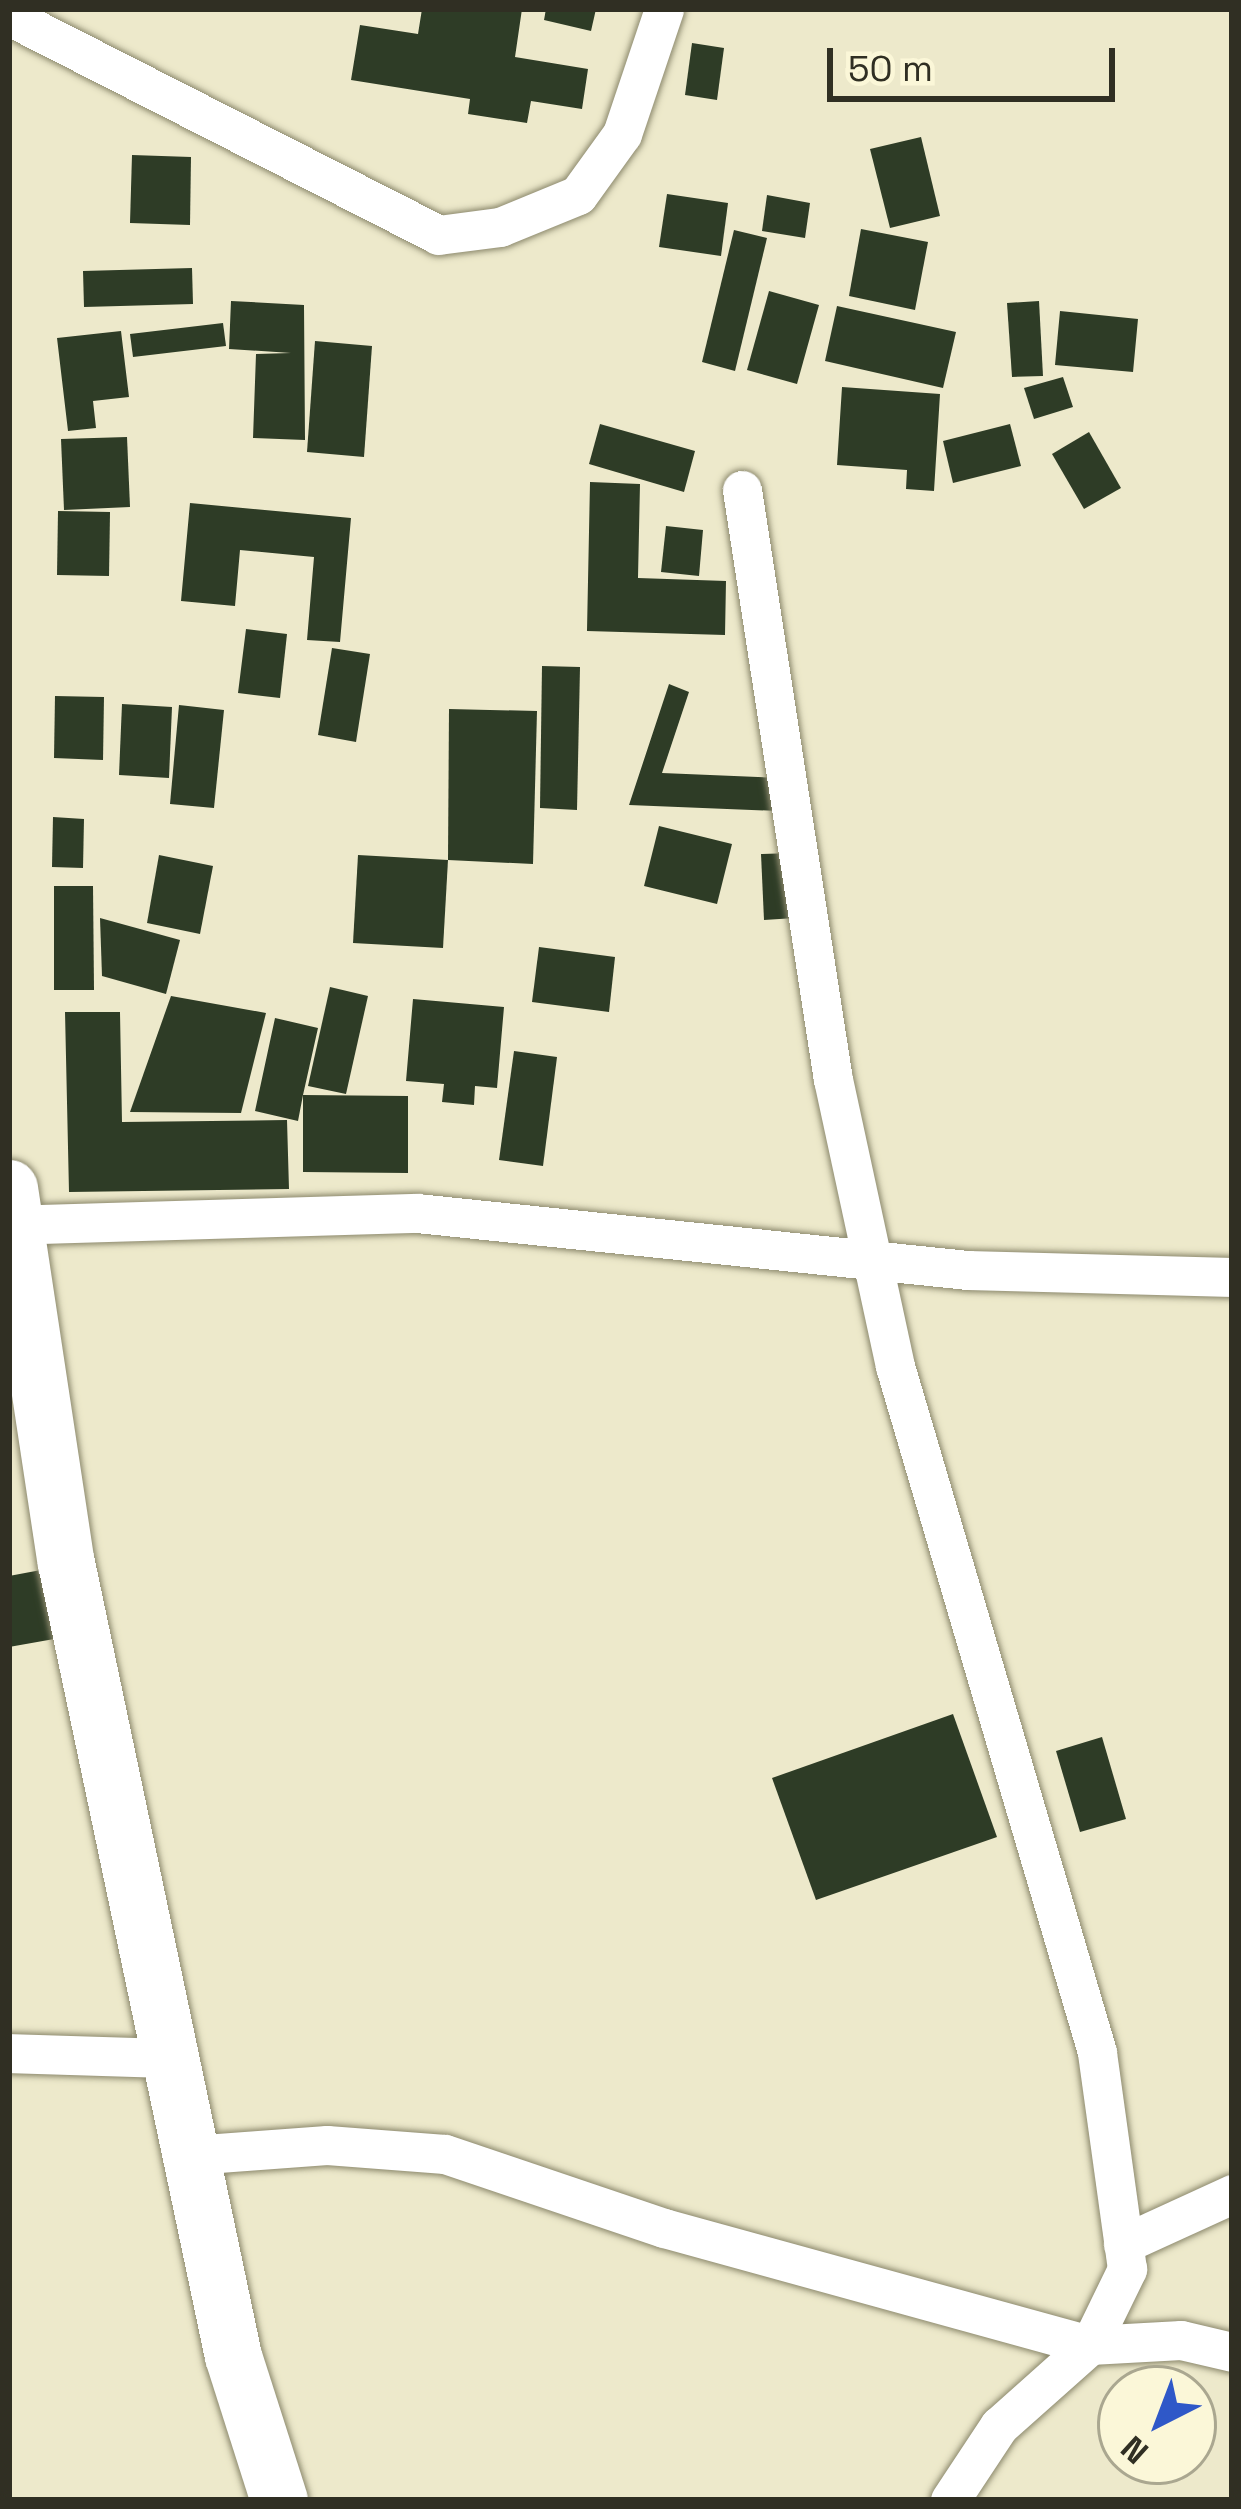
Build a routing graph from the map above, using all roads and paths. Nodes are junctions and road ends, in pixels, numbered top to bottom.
1 (664, 9) edge
2 (9, 16) edge
3 (742, 490) dead end
4 (11, 1213) edge
5 (873, 1263) junction
6 (1232, 1277) edge
7 (9, 2053) edge
8 (171, 2059) junction
9 (191, 2156) junction
10 (1232, 2194) edge
11 (1123, 2244) junction
12 (1090, 2345) junction
13 (1232, 2352) edge
14 (280, 2500) edge
15 (950, 2500) edge

1 - 2 street
3 - 5 street
4 - 5 street
4 - 8 main road
5 - 6 street
5 - 11 street
7 - 8 street
8 - 9 main road
9 - 12 street
9 - 14 main road
10 - 11 street
11 - 12 street
12 - 13 street
12 - 15 street

